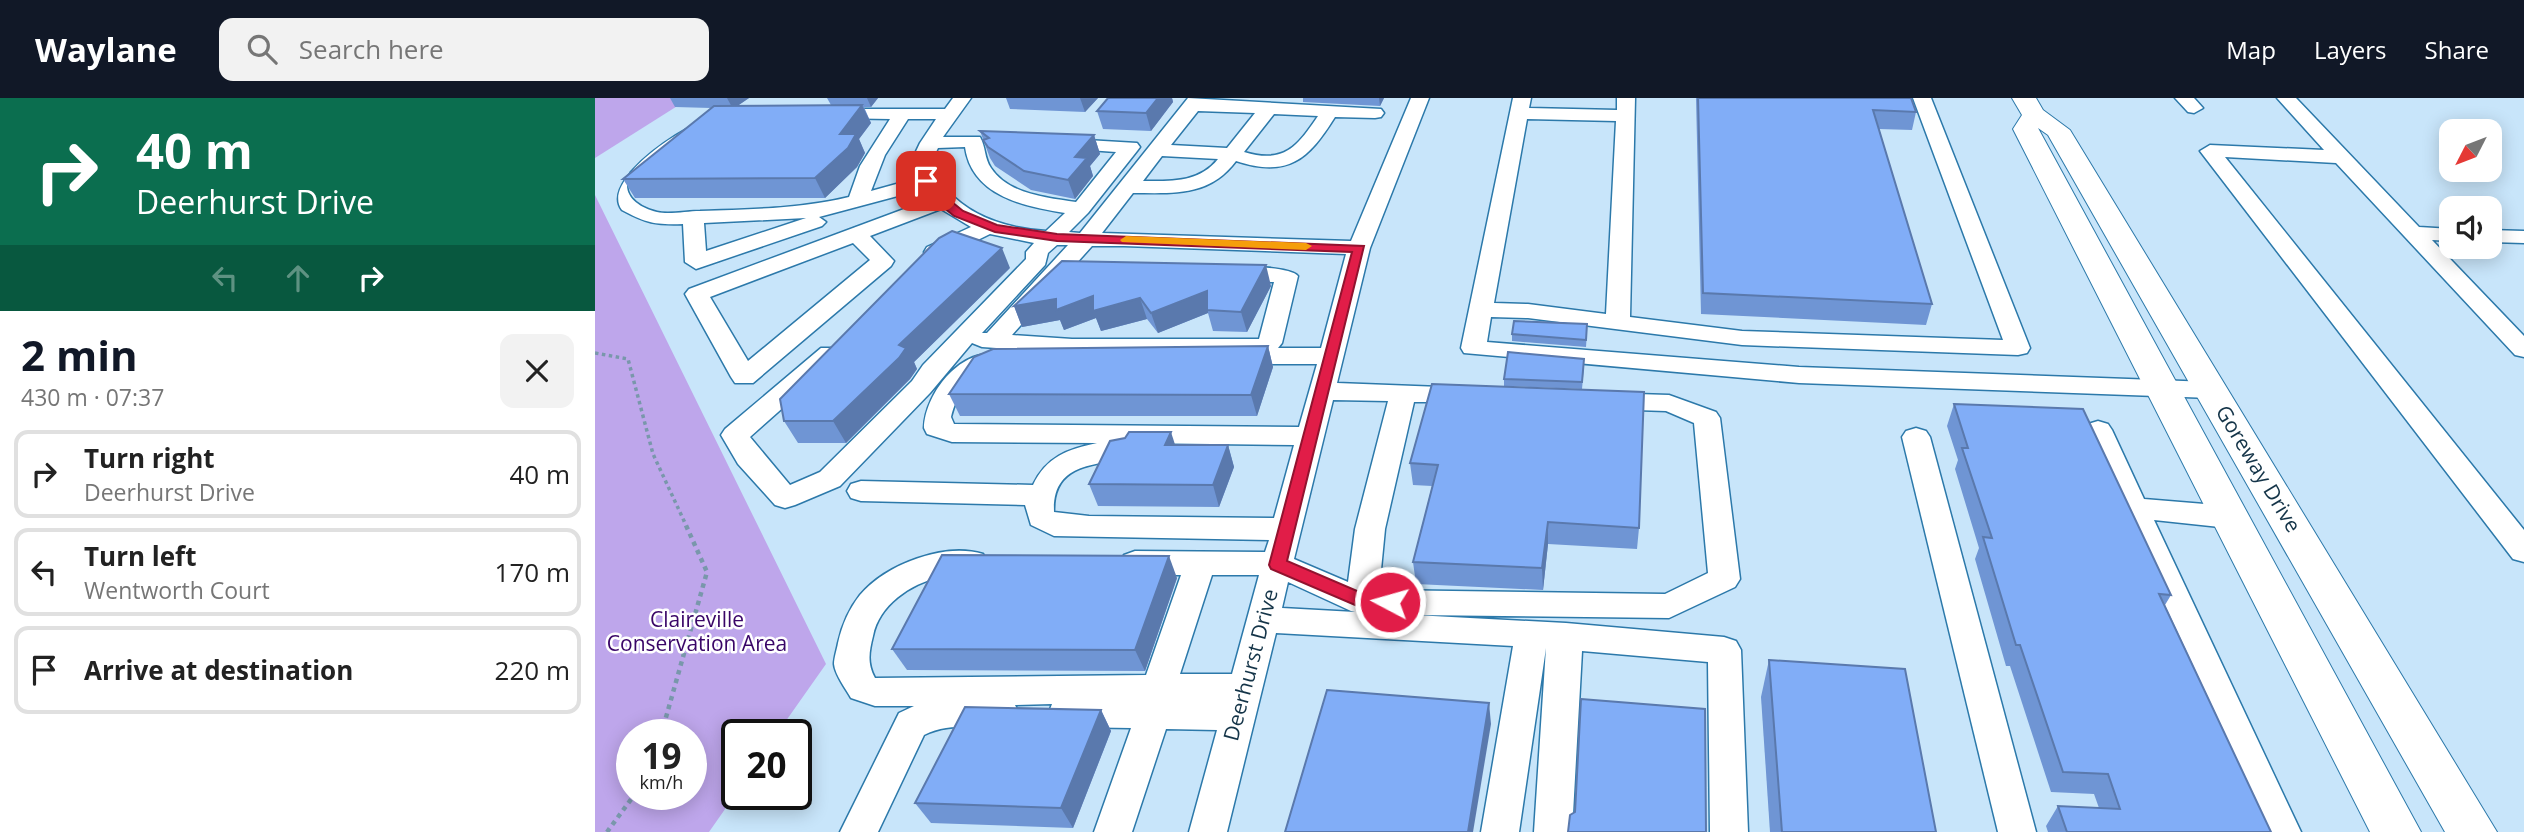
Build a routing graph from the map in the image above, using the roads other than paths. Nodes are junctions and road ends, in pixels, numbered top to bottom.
1 (1420, 98) edge
2 (1922, 98) edge
3 (2286, 98) edge
4 (1195, 101) edge
5 (1521, 103) edge
6 (955, 106) edge
7 (1626, 106) edge
8 (2029, 106) edge
9 (1269, 108) junction
10 (1330, 111) junction
11 (810, 113) edge
12 (1375, 113) dead end
13 (755, 114) edge
14 (903, 114) junction
15 (973, 141) junction
16 (999, 141) edge
17 (1039, 142) edge
18 (929, 143) junction
19 (1157, 150) junction
20 (1232, 154) junction
21 (2341, 158) junction
22 (927, 182) junction
23 (1128, 187) junction
24 (858, 201) junction
25 (944, 201) junction
26 (1081, 209) junction
27 (822, 210) junction
28 (693, 219) junction
29 (989, 226) junction
30 (2413, 233) junction
31 (856, 234) junction
32 (2439, 234) edge
33 (2502, 236) edge
34 (1052, 237) junction
35 (2524, 237) edge
36 (1087, 238) junction
37 (1359, 248) junction
38 (915, 271) edge
39 (1058, 271) junction
40 (1084, 271) edge
41 (1203, 274) edge
42 (1480, 310) junction
43 (1618, 323) junction
44 (845, 338) edge
45 (962, 339) junction
46 (993, 341) junction
47 (1269, 343) junction
48 (1334, 346) junction
49 (2524, 351) edge
50 (2161, 388) junction
51 (2211, 390) junction
52 (1322, 391) junction
53 (1403, 394) junction
54 (1487, 397) edge
55 (1585, 400) edge
56 (2098, 430) dead end
57 (1916, 437) dead end
58 (1309, 443) junction
59 (862, 491) dead end
60 (1043, 495) junction
61 (2134, 508) junction
62 (2229, 517) junction
63 (1287, 528) junction
64 (2524, 551) edge
65 (1004, 562) edge
66 (1102, 563) edge
67 (1200, 564) junction
68 (1277, 565) junction
69 (1362, 601) junction
70 (1263, 620) junction
71 (1549, 635) junction
72 (1155, 702) junction
73 (1242, 702) junction
74 (859, 832) edge
75 (1113, 832) edge
76 (1208, 832) edge
77 (1500, 832) edge
78 (1553, 832) edge
79 (1729, 832) edge
80 (2017, 832) edge
81 (2281, 832) edge
82 (2396, 832) edge
83 (2472, 832) edge

1 - 37 street, Deerhurst Drive
2 - 43 street
3 - 21 street
4 - 9 street
4 - 19 street
5 - 7 street
5 - 42 street
6 - 14 street
6 - 18 street
7 - 43 street
8 - 50 main road, Goreway Drive
8 - 51 main road, Goreway Drive
9 - 10 street
9 - 20 street
10 - 12 street
10 - 20 street
11 - 14 street
13 - 28 street
14 - 24 street
15 - 16 street
15 - 18 street
15 - 26 street
17 - 26 street
18 - 22 street
19 - 20 street
19 - 23 street
20 - 23 street
21 - 30 street
21 - 64 street
22 - 24 street
22 - 25 street
23 - 36 street
24 - 27 street
25 - 29 street
25 - 31 street
26 - 34 street
27 - 28 street
27 - 28 street
29 - 34 street
29 - 38 street
30 - 32 street
30 - 49 street
31 - 31 street
33 - 35 street
34 - 36 street
34 - 45 street
36 - 37 street
36 - 39 street
37 - 48 street, Deerhurst Drive
39 - 40 street
39 - 46 street
41 - 47 street
42 - 43 street
42 - 50 street
44 - 45 street
45 - 46 street
46 - 47 street
47 - 48 street
48 - 52 street, Deerhurst Drive
48 - 58 street
50 - 51 street
50 - 62 main road, Goreway Drive
51 - 83 main road, Goreway Drive
52 - 53 street
52 - 58 street, Deerhurst Drive
53 - 54 street
53 - 69 street
55 - 69 street
56 - 61 street
57 - 80 street
58 - 60 street
58 - 63 street, Deerhurst Drive
59 - 60 street
60 - 63 street
61 - 62 street
61 - 81 street
62 - 82 main road, Goreway Drive
63 - 68 street, Deerhurst Drive
65 - 72 street
66 - 67 street
67 - 68 street
67 - 72 street
68 - 69 street
68 - 70 street, Deerhurst Drive
70 - 71 street
70 - 73 street, Deerhurst Drive
71 - 77 street
71 - 78 street
71 - 79 street
72 - 73 street
72 - 74 street
72 - 75 street
73 - 76 street, Deerhurst Drive

